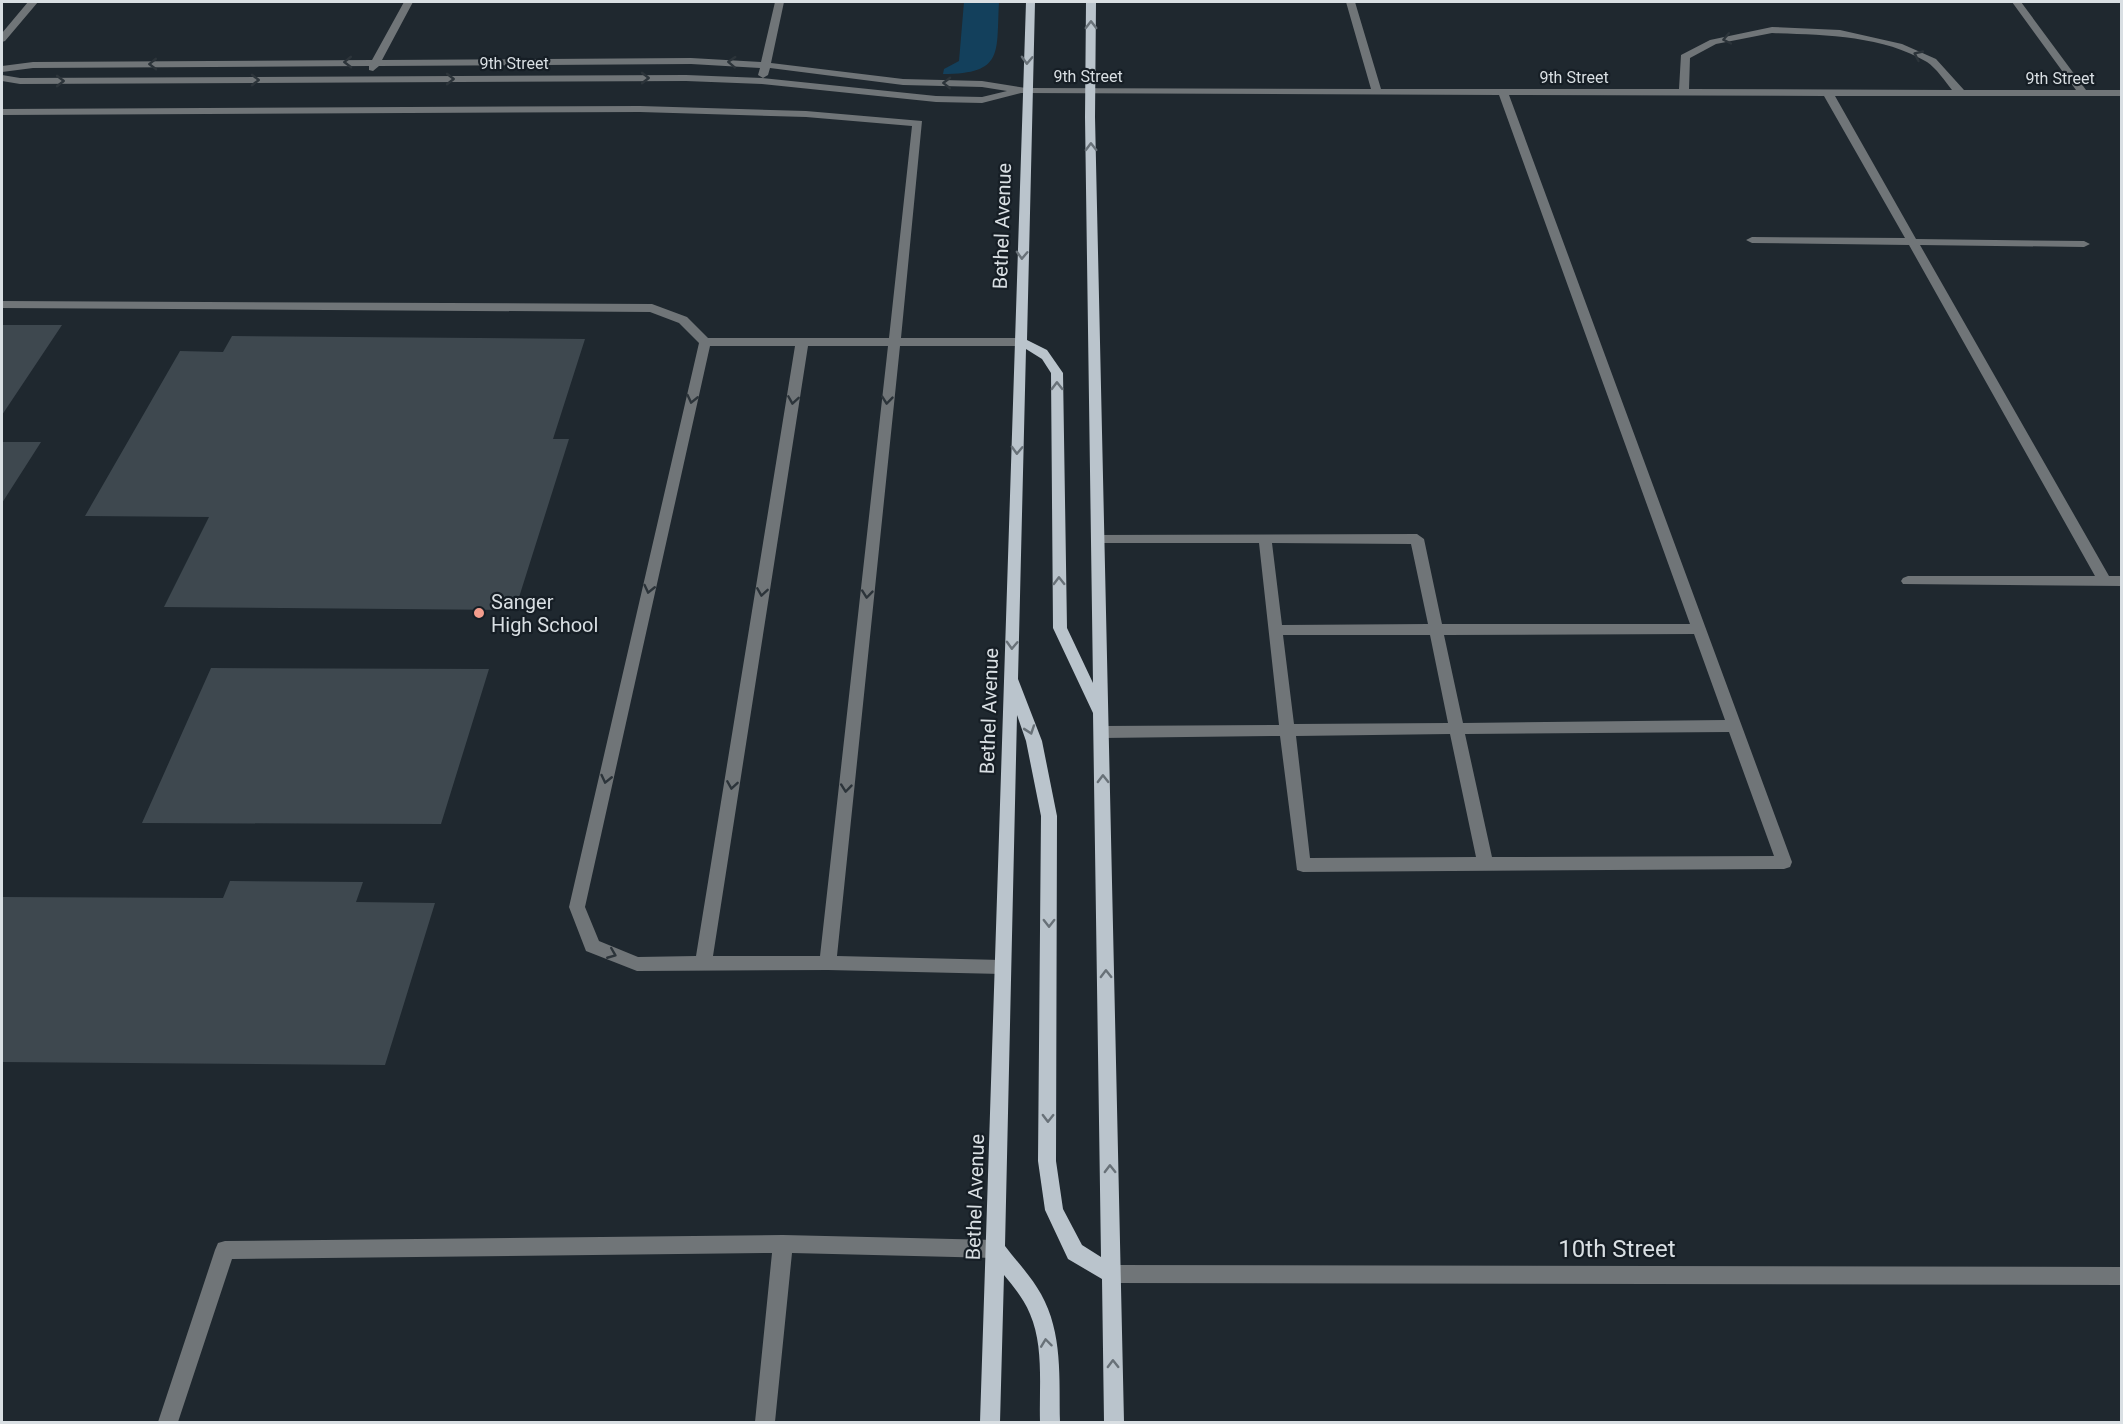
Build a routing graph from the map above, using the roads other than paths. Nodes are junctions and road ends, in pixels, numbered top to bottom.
1 (33, 2) edge
2 (408, 2) edge
3 (780, 2) edge
4 (1030, 2) edge
5 (1091, 2) edge
6 (1351, 2) edge
7 (2017, 2) edge
8 (2, 39) edge
9 (376, 62) junction
10 (766, 65) junction
11 (2, 69) edge
12 (2, 78) edge
13 (368, 79) junction
14 (762, 81) junction
15 (1026, 91) junction
16 (1091, 91) junction
17 (1377, 92) junction
18 (1503, 92) junction
19 (1684, 92) junction
20 (1828, 93) junction
21 (1961, 93) junction
22 (2083, 93) junction
23 (2118, 93) edge
24 (2121, 104) edge
25 (2, 112) edge
26 (1752, 240) dead end
27 (1912, 241) junction
28 (2084, 244) dead end
29 (2, 304) edge
30 (705, 342) junction
31 (802, 342) junction
32 (893, 342) junction
33 (1020, 342) junction
34 (1098, 538) junction
35 (1265, 538) junction
36 (1908, 581) dead end
37 (2105, 581) junction
38 (2121, 581) edge
39 (1699, 629) junction
40 (1275, 630) junction
41 (1436, 630) junction
42 (1011, 675) junction
43 (1100, 714) junction
44 (1734, 726) junction
45 (1457, 729) junction
46 (1287, 731) junction
47 (1102, 732) junction
48 (1485, 864) junction
49 (828, 963) junction
50 (703, 964) junction
51 (1002, 966) junction
52 (783, 1244) junction
53 (994, 1249) junction
54 (1112, 1274) junction
55 (2121, 1276) edge
56 (168, 1422) edge
57 (765, 1422) edge
58 (990, 1422) edge
59 (1050, 1422) edge
60 (1114, 1422) edge

1 - 8 street
2 - 9 street
3 - 10 street
4 -> 15 main road, Bethel Avenue
16 -> 5 main road
6 - 17 street
7 - 22 street
10 -> 9 street, 9th Street
9 -> 11 street, 9th Street
9 - 13 street
10 - 14 street
15 -> 10 street, 9th Street
12 -> 13 street, 9th Street
13 -> 14 street, 9th Street
14 - 15 street, 9th Street
15 - 16 street, 9th Street
15 -> 33 main road, Bethel Avenue
16 - 17 street, 9th Street
34 -> 16 main road
17 - 18 street, 9th Street
18 - 19 street, 9th Street
18 - 39 street
19 - 20 street, 9th Street
21 -> 19 street
20 - 21 street, 9th Street
20 - 27 street
21 - 22 street, 9th Street
22 - 23 street, 9th Street
23 - 24 street
25 - 32 street
26 - 27 street
27 - 28 street
27 - 37 street
29 - 30 street
30 - 31 street
30 -> 50 street
31 - 32 street
31 -> 50 street
32 - 33 street
32 -> 49 street
33 -> 42 main road, Bethel Avenue
43 -> 33 main road
34 - 35 street
34 - 43 main road
35 - 40 street
35 - 41 street
36 - 37 street
37 - 38 street
39 - 41 street
39 - 44 street
40 - 41 street
40 - 46 street
41 - 45 street
42 - 51 main road, Bethel Avenue
42 -> 54 main road
43 - 47 main road
44 - 45 street
44 - 48 street
45 - 46 street
45 - 48 street
46 - 47 street
46 - 48 street
54 -> 47 main road
49 - 50 street
49 - 51 street
51 - 53 main road, Bethel Avenue
52 - 53 street
52 - 56 street
52 - 57 street
53 - 58 main road, Bethel Avenue
59 -> 53 main road
54 - 55 street, 10th Street
60 -> 54 main road

